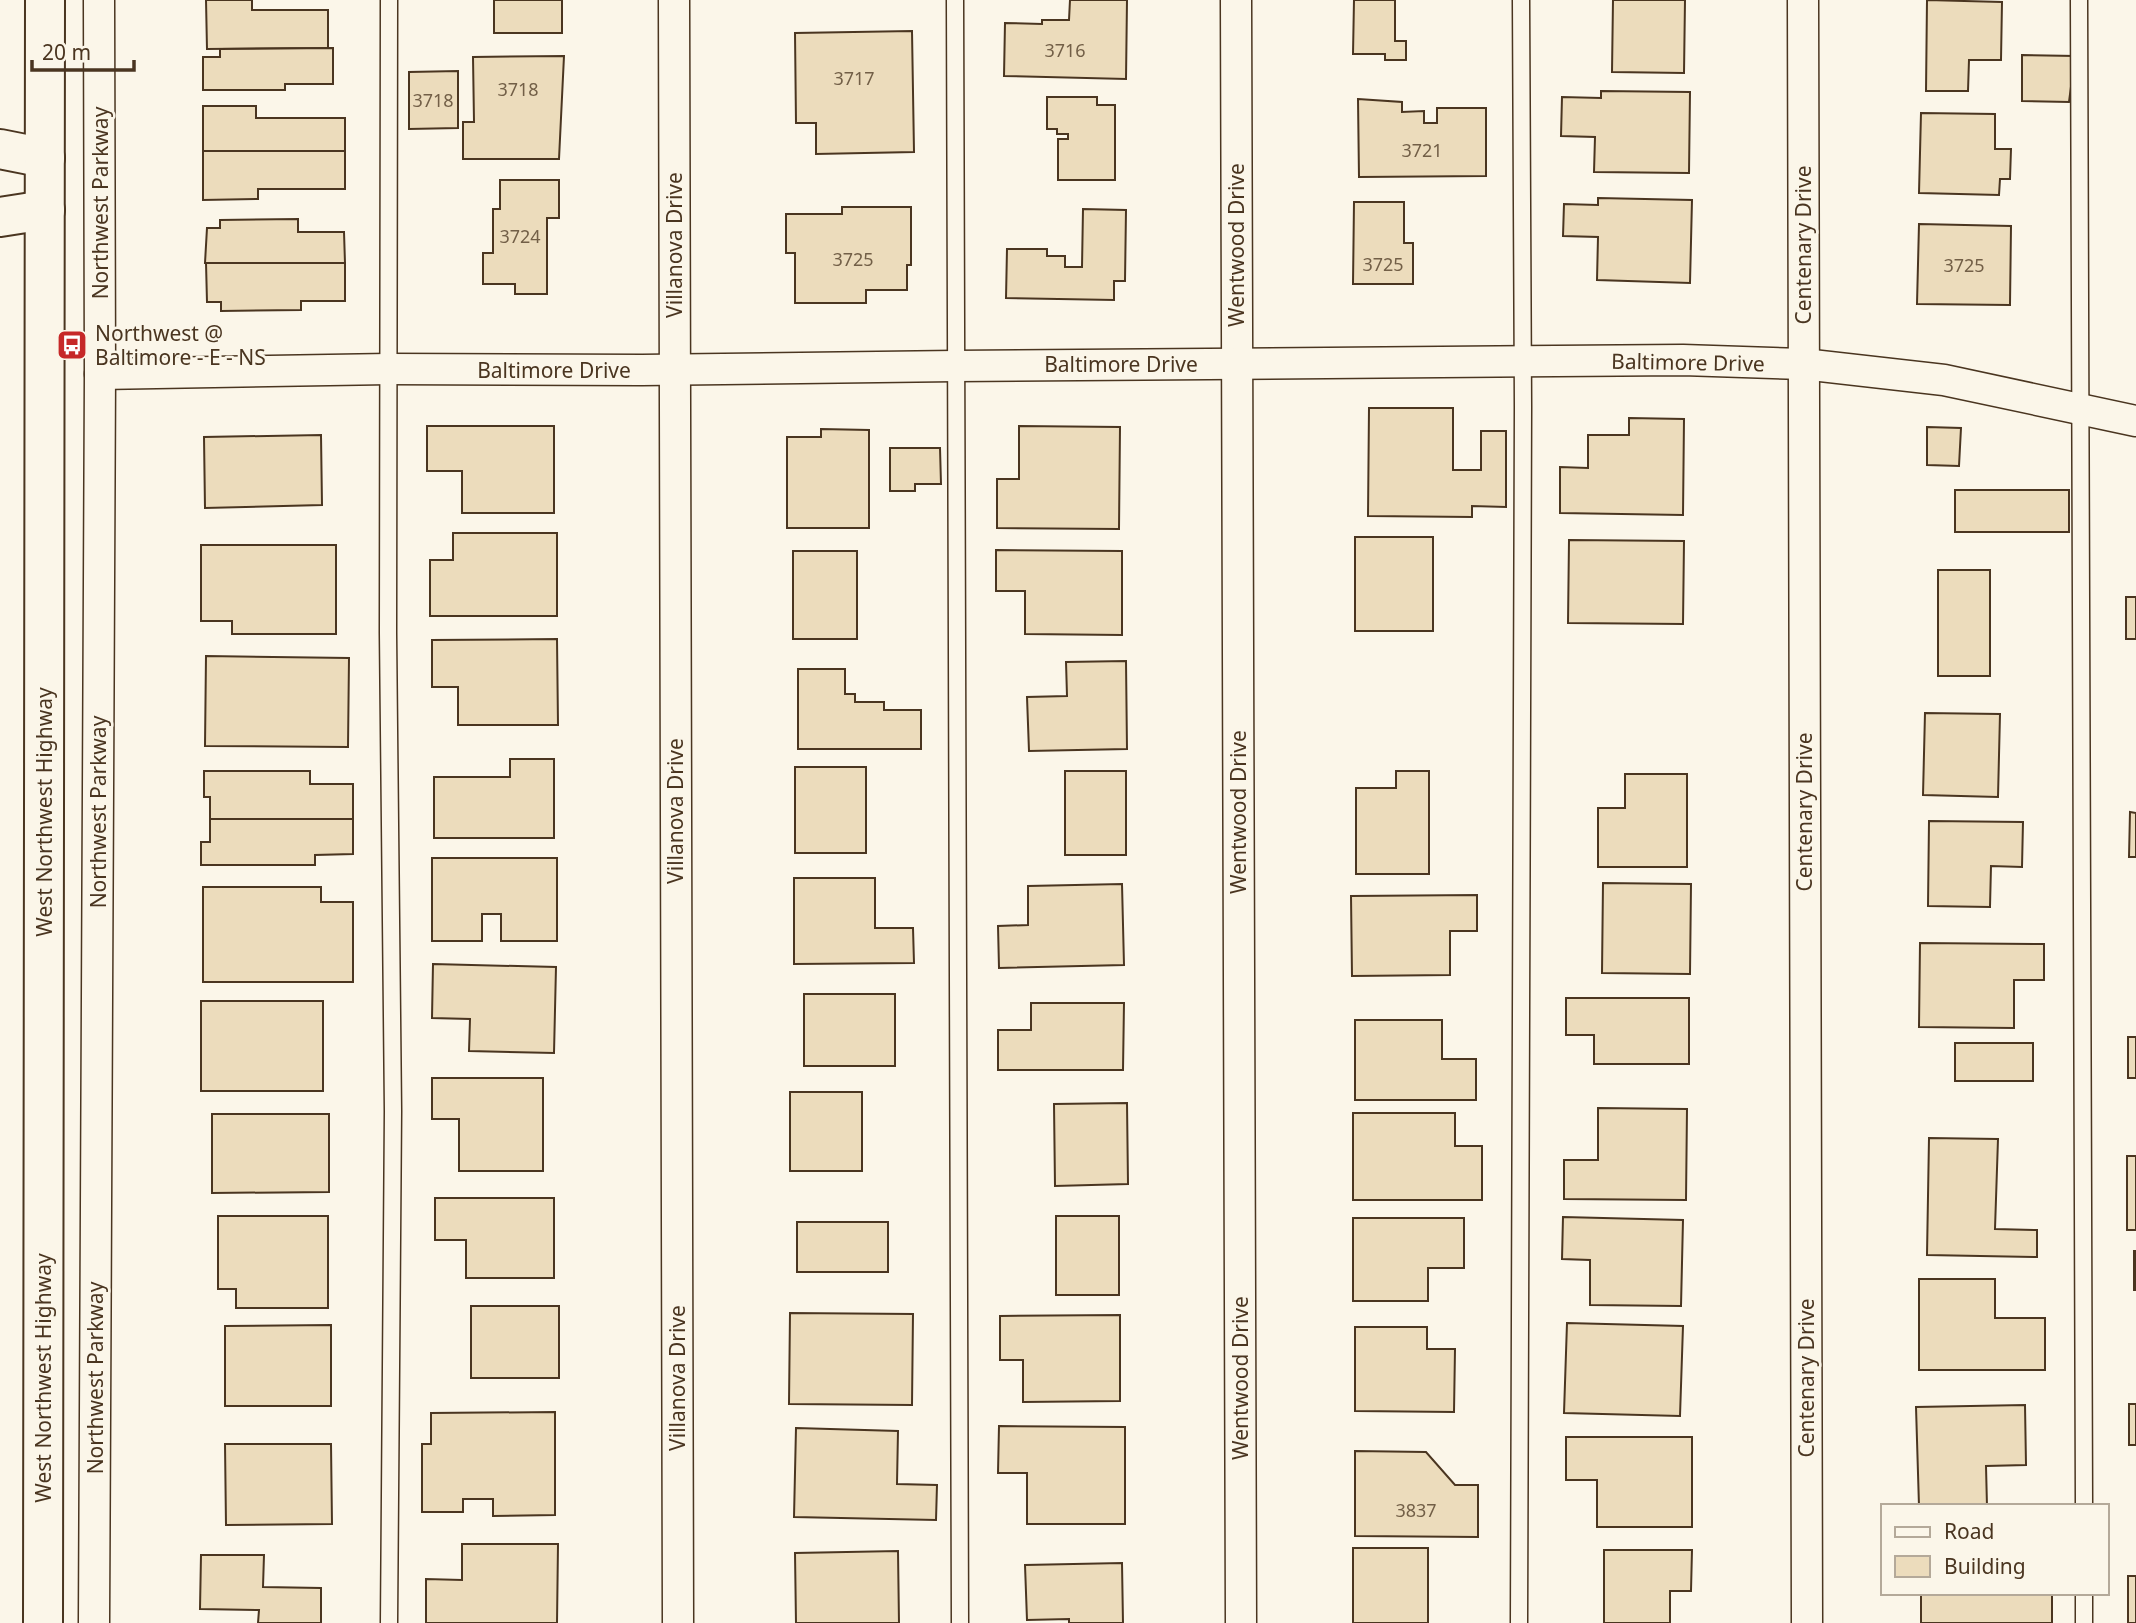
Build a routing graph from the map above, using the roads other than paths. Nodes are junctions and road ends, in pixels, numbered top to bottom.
1 (46, 0) edge
2 (99, 0) edge
3 (389, 0) edge
4 (674, 0) edge
5 (955, 0) edge
6 (1236, 0) edge
7 (1521, 0) edge
8 (1803, 0) edge
9 (2079, 0) edge
10 (0, 149) edge
11 (45, 158) junction
12 (45, 210) junction
13 (0, 217) edge
14 (1522, 361) junction
15 (1236, 363) junction
16 (1803, 364) junction
17 (955, 366) junction
18 (389, 369) junction
19 (674, 369) junction
20 (100, 374) junction
21 (2080, 408) junction
22 (2136, 421) edge
23 (2084, 1504) edge
24 (2084, 1595) edge
25 (43, 1623) edge
26 (94, 1623) edge
27 (389, 1623) edge
28 (678, 1623) edge
29 (960, 1623) edge
30 (1241, 1623) edge
31 (1519, 1623) edge
32 (1807, 1623) edge
33 (2084, 1623) edge

1 - 11 main road, West Northwest Highway
2 - 20 street, Northwest Parkway
3 - 18 lane
4 - 19 street, Villanova Drive
5 - 17 lane
6 - 15 street, Wentwood Drive
7 - 14 lane
8 - 16 street, Centenary Drive
9 - 21 lane
10 - 11 main road
11 - 12 main road, West Northwest Highway
12 - 13 main road
12 - 25 main road, West Northwest Highway
14 - 15 street, Baltimore Drive
14 - 16 street, Baltimore Drive
14 - 31 lane
15 - 17 street, Baltimore Drive
15 - 30 street, Wentwood Drive
16 - 21 street, Baltimore Drive
16 - 32 street, Centenary Drive
17 - 19 street, Baltimore Drive
17 - 29 lane
18 - 19 street, Baltimore Drive
18 - 20 street, Baltimore Drive
18 - 27 lane
19 - 28 street, Villanova Drive
20 - 26 street, Northwest Parkway
21 - 22 street, Baltimore Drive
21 - 23 lane
24 - 33 lane

